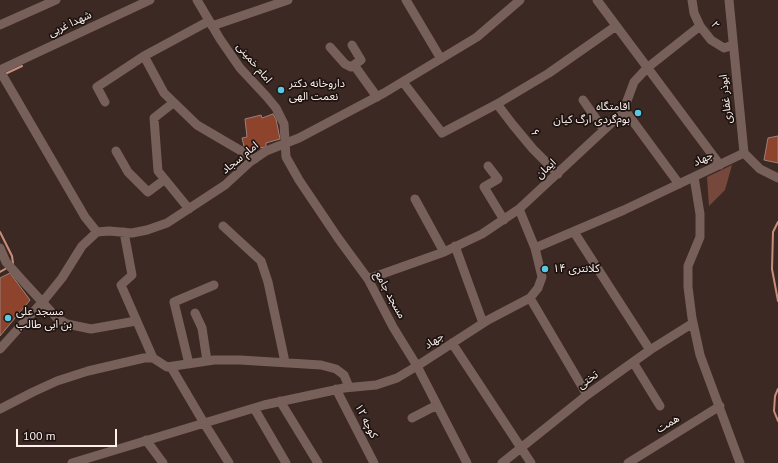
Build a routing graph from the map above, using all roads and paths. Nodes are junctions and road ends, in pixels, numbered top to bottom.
1 (56, 0) edge
2 (150, 0) edge
3 (197, 0) edge
4 (288, 0) edge
5 (406, 0) edge
6 (520, 0) edge
7 (597, 0) edge
8 (692, 0) edge
9 (729, 0) edge
10 (210, 24) junction
11 (0, 25) edge
12 (616, 26) junction
13 (700, 26) junction
14 (352, 45) dead end
15 (733, 45) junction
16 (330, 47) dead end
17 (144, 56) junction
18 (441, 59) junction
19 (354, 65) junction
20 (647, 68) junction
21 (1, 73) edge
22 (403, 82) junction
23 (377, 97) junction
24 (583, 100) dead end
25 (105, 102) dead end
26 (173, 103) junction
27 (498, 104) junction
28 (624, 109) junction
29 (604, 130) junction
30 (286, 144) junction
31 (116, 151) dead end
32 (744, 153) junction
33 (255, 159) junction
34 (720, 165) junction
35 (488, 166) dead end
36 (558, 174) junction
37 (694, 177) junction
38 (778, 178) edge
39 (164, 180) junction
40 (679, 184) junction
41 (415, 199) dead end
42 (189, 209) junction
43 (519, 209) junction
44 (504, 220) junction
45 (223, 226) dead end
46 (97, 232) junction
47 (124, 232) junction
48 (574, 232) junction
49 (455, 246) junction
50 (0, 248) edge
51 (535, 248) junction
52 (444, 252) junction
53 (6, 265) edge
54 (368, 279) junction
55 (214, 285) dead end
56 (530, 298) junction
57 (42, 302) junction
58 (195, 313) dead end
59 (136, 321) junction
60 (483, 323) junction
61 (693, 323) junction
62 (452, 343) junction
63 (0, 348) edge
64 (650, 350) junction
65 (153, 358) junction
66 (207, 361) junction
67 (285, 362) junction
68 (633, 362) junction
69 (189, 364) junction
70 (417, 366) junction
71 (171, 367) junction
72 (349, 387) junction
73 (336, 389) junction
74 (587, 395) junction
75 (280, 402) junction
76 (437, 405) junction
77 (660, 406) dead end
78 (720, 406) junction
79 (254, 408) junction
80 (0, 409) edge
81 (412, 418) dead end
82 (204, 423) junction
83 (146, 440) junction
84 (521, 447) junction
85 (87, 461) edge
86 (72, 463) edge
87 (163, 463) edge
88 (229, 463) edge
89 (286, 463) edge
90 (318, 463) edge
91 (374, 463) edge
92 (468, 463) edge
93 (502, 463) edge
94 (531, 463) edge
95 (628, 463) edge
96 (740, 463) edge

1 - 11 street
2 - 21 street, شهدا غربی
3 - 10 street, امام خمینی
4 - 10 street
5 - 18 street
6 - 18 street, امام سجاد
7 - 12 street
8 - 13 street, ۲
9 - 15 street, ابوذر غفاری
10 - 17 street
10 - 30 street, امام خمینی
12 - 20 street
12 - 27 street
13 - 15 street, ۲
13 - 20 street, ایمان
14 - 19 street
15 - 32 street, ابوذر غفاری
16 - 19 street
17 - 25 street
17 - 26 street
18 - 22 street, امام سجاد
19 - 23 street
20 - 28 street, ایمان
20 - 34 street
21 - 46 street
22 - 23 street, امام سجاد
22 - 27 street
23 - 30 street, امام سجاد
24 - 29 street
26 - 33 street
26 - 39 street
27 - 36 street, ۶
28 - 29 street, ایمان
28 - 40 street
29 - 36 street, ایمان
30 - 33 street, امام سجاد
30 - 54 street, مسجد جامع
31 - 39 street
32 - 34 street, جهاد
32 - 38 street
33 - 42 street, امام سجاد
34 - 37 street, جهاد
35 - 44 street
36 - 43 street, ایمان
37 - 40 street, جهاد
37 - 61 street
39 - 42 street
40 - 48 street, جهاد
41 - 52 street
42 - 47 street, امام سجاد
43 - 44 street, ایمان
43 - 51 street
44 - 49 street, ایمان
45 - 67 street
46 - 47 street, امام سجاد
46 - 57 street
47 - 59 street
48 - 51 street, جهاد
48 - 64 street
49 - 52 street, ایمان
49 - 60 street
50 - 53 street
51 - 56 street, جهاد
52 - 54 street, ایمان
53 - 57 street
54 - 70 street, مسجد جامع
55 - 69 street
56 - 60 street, جهاد
56 - 74 street
57 - 59 street
57 - 63 street
58 - 66 street
59 - 65 street
60 - 62 street, جهاد
61 - 64 street, تختی
61 - 78 street
62 - 70 street, جهاد
62 - 84 street
64 - 68 street, تختی
65 - 71 street
65 - 80 street
66 - 67 street
66 - 69 street
67 - 72 street
68 - 74 street, تختی
68 - 77 street
69 - 71 street
70 - 72 street, جهاد
70 - 76 street, مسجد جامع
71 - 82 street
72 - 73 street, جهاد
73 - 75 street, جهاد
73 - 91 street, کوچه ۱۲
74 - 84 street, تختی
75 - 79 street, جهاد
75 - 90 street
76 - 81 street
76 - 92 street, مسجد جامع
78 - 95 street, همت
78 - 96 street
79 - 82 street, جهاد
79 - 89 street
82 - 83 street, جهاد
82 - 88 street
83 - 85 street, جهاد
83 - 87 street
84 - 93 street, تختی
84 - 94 street
85 - 86 street, جهاد

